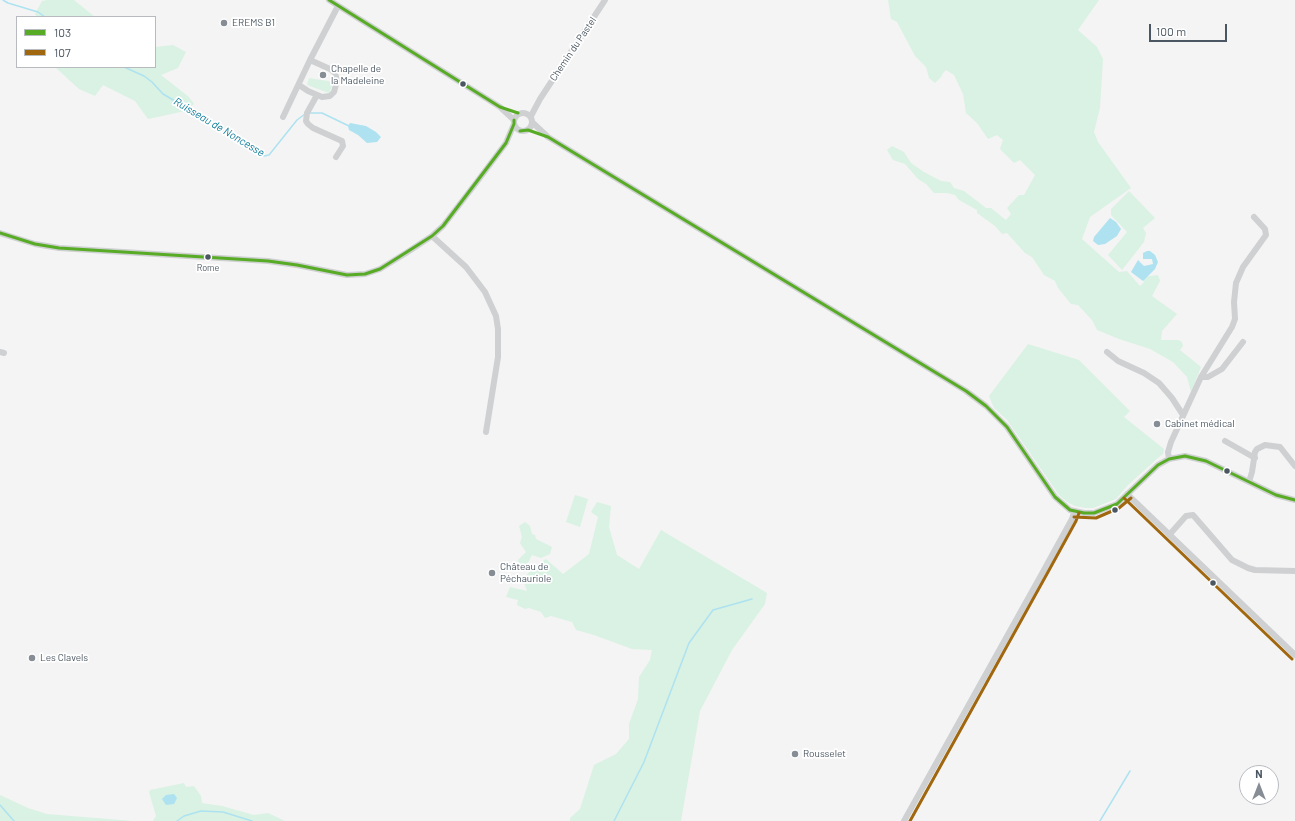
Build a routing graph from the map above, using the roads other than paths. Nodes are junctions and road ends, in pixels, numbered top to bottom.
1 (329, 0) edge
2 (605, 0) edge
3 (338, 6) junction
4 (310, 60) junction
5 (299, 85) junction
6 (316, 96) junction
7 (540, 99) junction
8 (500, 107) junction
9 (522, 113) junction
10 (283, 117) dead end
11 (532, 120) junction
12 (514, 122) junction
13 (528, 130) junction
14 (520, 131) junction
15 (548, 137) junction
16 (506, 143) junction
17 (336, 157) dead end
18 (1254, 217) dead end
19 (0, 233) edge
20 (432, 236) junction
21 (1243, 342) dead end
22 (1107, 352) dead end
23 (1201, 376) junction
24 (1183, 415) junction
25 (486, 432) dead end
26 (1225, 441) dead end
27 (1169, 458) junction
28 (1254, 458) junction
29 (1295, 466) edge
30 (1249, 482) junction
31 (1127, 494) junction
32 (1295, 500) edge
33 (1074, 512) junction
34 (1170, 534) junction
35 (1295, 570) edge
36 (1295, 655) edge
37 (904, 821) edge

1 - 3 street
2 - 7 street, Chemin du Pastel
3 - 4 street
3 - 8 street
4 - 5 street
4 - 6 street
5 - 6 street
5 - 10 street
6 - 17 street
7 - 9 street, Chemin du Pastel
7 - 11 street, Chemin du Pastel
8 - 9 street
8 - 12 street
9 - 11 street
9 - 12 street, Chemin du Pastel
11 - 13 street, Chemin du Pastel
11 - 15 street
12 - 14 street
12 - 16 street, Chemin du Pastel
13 - 14 street
13 - 15 street
14 - 16 street
15 - 33 street
16 - 20 street
18 - 23 street
19 - 20 street
20 - 25 street
21 - 23 street
22 - 24 street
23 - 24 street
24 - 27 street
26 - 28 street
27 - 30 street
27 - 31 street
28 - 29 street
28 - 30 street
30 - 32 street
31 - 33 street
31 - 34 street
33 - 37 street
34 - 35 street
34 - 36 street

